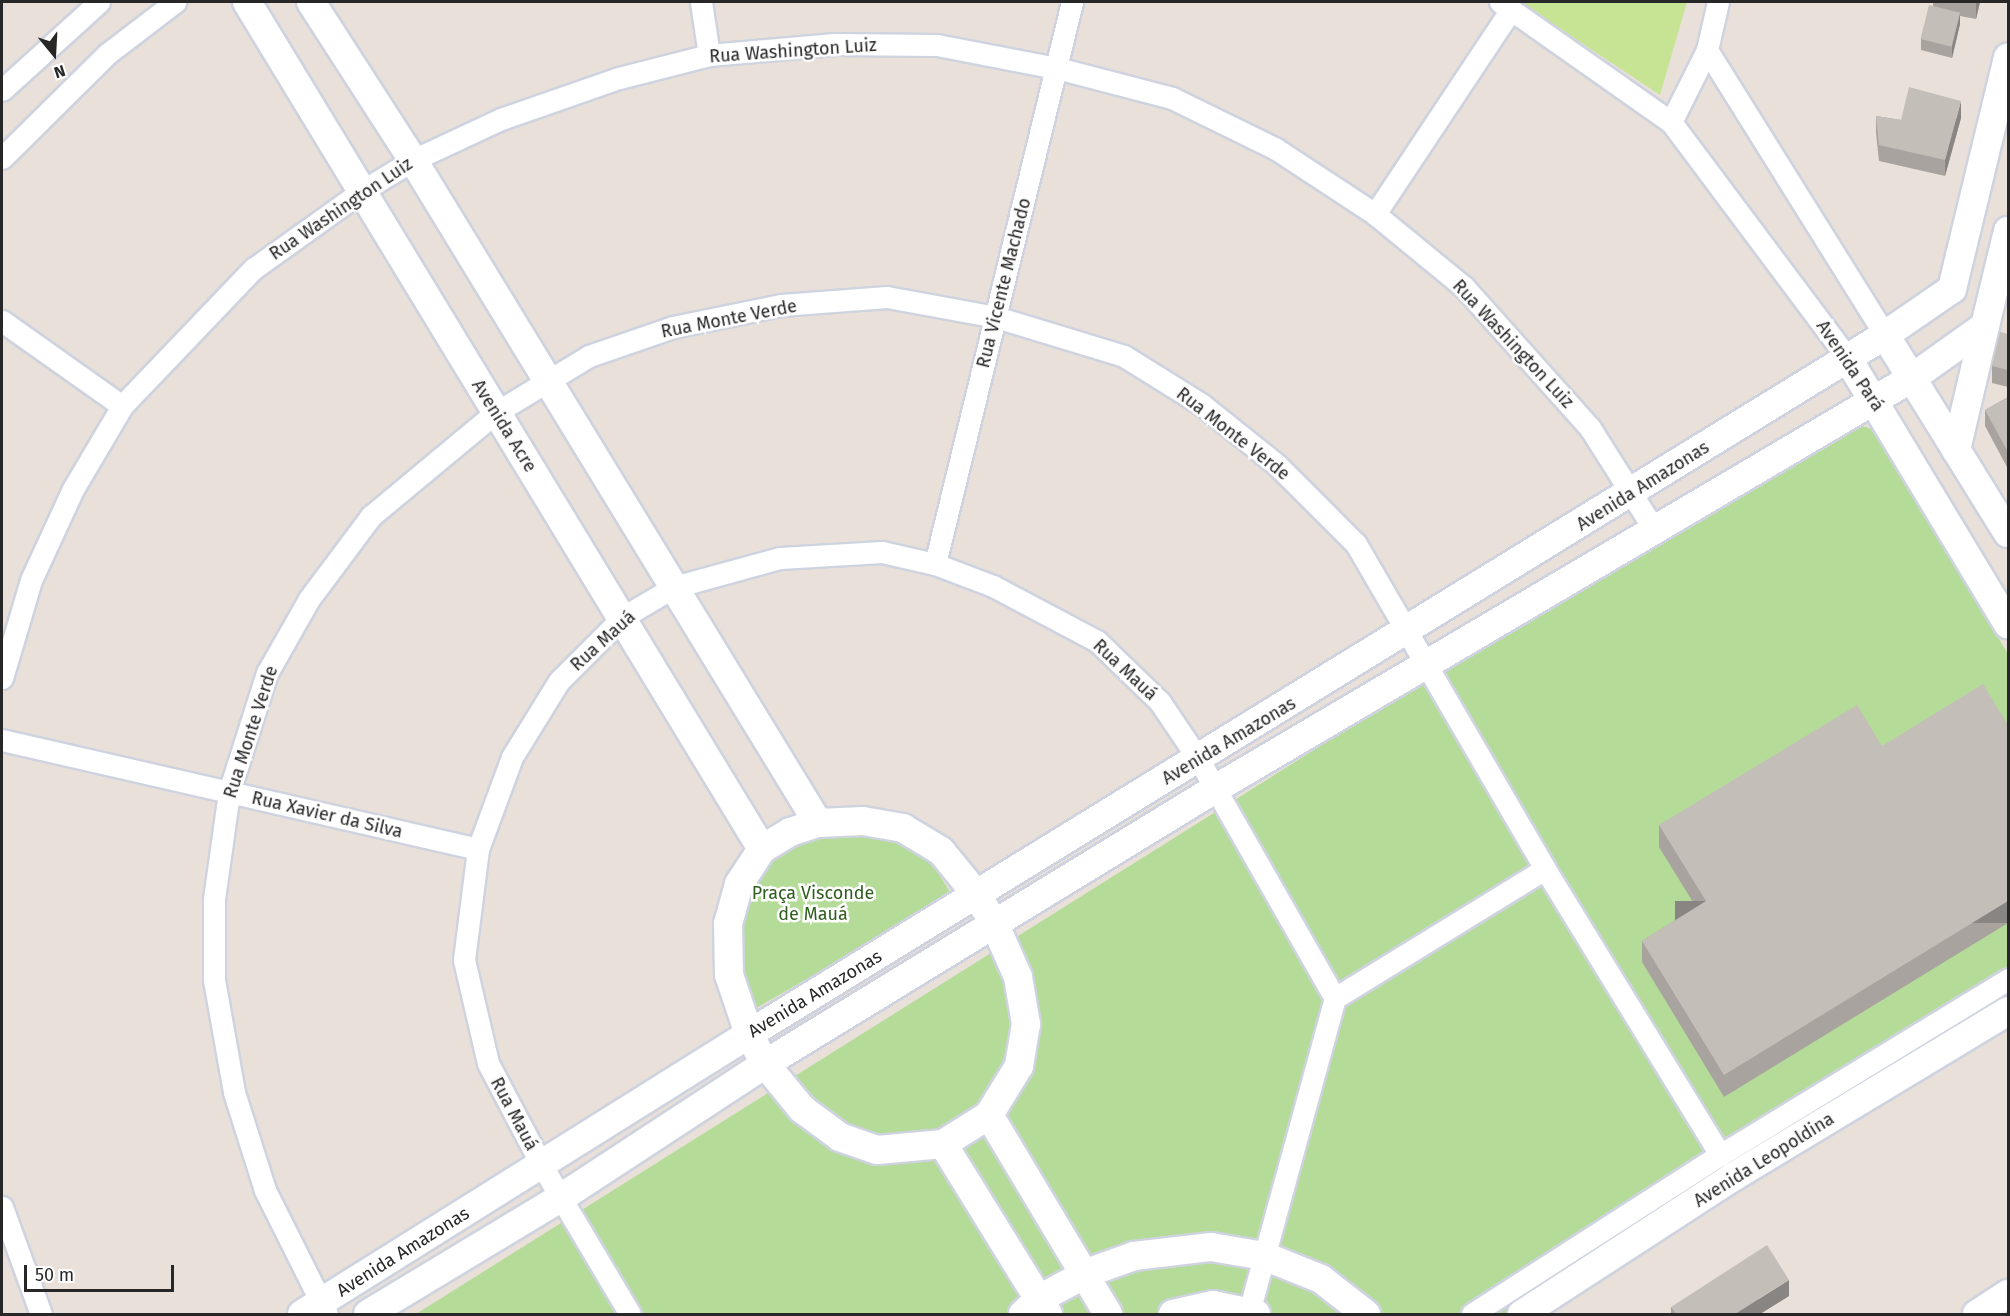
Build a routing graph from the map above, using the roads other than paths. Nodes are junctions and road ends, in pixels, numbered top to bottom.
1 (99, 2) edge
2 (175, 2) edge
3 (247, 2) edge
4 (311, 2) edge
5 (701, 2) edge
6 (1072, 2) edge
7 (1718, 2) edge
8 (1505, 5) edge
9 (1707, 50) junction
10 (709, 55) junction
11 (2008, 58) edge
12 (1057, 68) junction
13 (2, 90) edge
14 (1671, 122) junction
15 (2, 158) edge
16 (413, 160) junction
17 (362, 191) junction
18 (1375, 214) junction
19 (2008, 231) edge
20 (996, 317) junction
21 (2, 321) edge
22 (1985, 326) junction
23 (1885, 335) junction
24 (1848, 358) junction
25 (1911, 378) junction
26 (548, 380) junction
27 (1874, 401) junction
28 (122, 406) junction
29 (495, 413) junction
30 (1956, 450) junction
31 (1633, 492) junction
32 (1656, 531) junction
33 (2008, 533) edge
34 (935, 564) junction
35 (674, 587) junction
36 (623, 617) junction
37 (2008, 624) edge
38 (1407, 633) junction
39 (1425, 663) junction
40 (2, 678) edge
41 (2, 740) edge
42 (1199, 760) junction
43 (1215, 789) junction
44 (229, 792) junction
45 (818, 823) junction
46 (478, 849) junction
47 (762, 849) junction
48 (1545, 869) junction
49 (977, 896) junction
50 (995, 925) junction
51 (2008, 979) edge
52 (1335, 998) junction
53 (2008, 1011) edge
54 (749, 1034) junction
55 (765, 1064) junction
56 (989, 1115) junction
57 (943, 1144) junction
58 (1720, 1155) junction
59 (542, 1166) junction
60 (562, 1197) junction
61 (2, 1207) edge
62 (1264, 1256) junction
63 (1087, 1273) junction
64 (2008, 1294) edge
65 (1037, 1309) edge
66 (317, 1311) edge
67 (1252, 1313) edge
68 (41, 1314) edge
69 (368, 1314) edge
70 (630, 1314) edge
71 (1108, 1314) edge
72 (1173, 1314) edge
73 (1366, 1314) edge
74 (1472, 1314) edge
75 (1522, 1314) edge
76 (1977, 1314) edge

1 - 13 street
2 - 15 street
3 - 17 main road, Avenida Acre
4 - 16 main road
5 - 10 street
6 - 12 street, Rua Vicente Machado
7 - 9 street
8 - 14 street, Avenida Pará
8 - 18 street
9 - 14 street
9 - 23 street
10 - 12 street, Rua Washington Luiz
10 - 16 street, Rua Washington Luiz
11 - 23 main road, Avenida Amazonas
12 - 18 street, Rua Washington Luiz
12 - 20 street, Rua Vicente Machado
14 - 24 street, Avenida Pará
16 - 17 street, Rua Washington Luiz
16 - 26 main road
17 - 28 street, Rua Washington Luiz
17 - 29 main road, Avenida Acre
18 - 31 street, Rua Washington Luiz
19 - 22 main road
20 - 26 street, Rua Monte Verde
20 - 34 street, Rua Vicente Machado
20 - 38 street, Rua Monte Verde
21 - 28 street
22 - 25 main road, Avenida Amazonas
22 - 30 main road
23 - 24 main road, Avenida Amazonas
23 - 25 main road
24 - 27 main road, Avenida Pará
24 - 31 main road, Avenida Amazonas
25 - 27 main road, Avenida Amazonas
25 - 30 main road
26 - 29 street, Rua Monte Verde
26 - 35 main road
27 - 32 main road, Avenida Amazonas
27 - 37 main road, Avenida Pará
28 - 40 street, Rua Washington Luiz
29 - 36 main road, Avenida Acre
29 - 44 street, Rua Monte Verde
30 - 33 main road
31 - 32 street, Rua Washington Luiz
31 - 38 main road, Avenida Amazonas
32 - 39 main road, Avenida Amazonas
34 - 35 street, Rua Mauá
34 - 42 street, Rua Mauá
35 - 36 street, Rua Mauá
35 - 45 main road
36 - 46 street, Rua Mauá
36 - 47 main road, Avenida Acre
38 - 39 street, Rua Monte Verde
38 - 42 main road, Avenida Amazonas
39 - 43 main road, Avenida Amazonas
39 - 48 street, Rua Monte Verde
41 - 44 street, Rua Xavier da Silva
42 - 43 street, Rua Mauá
42 - 49 main road, Avenida Amazonas
43 - 50 main road, Avenida Amazonas
43 - 52 street, Rua Mauá
44 - 46 street, Rua Xavier da Silva
44 - 66 street, Rua Monte Verde
45 - 47 main road
45 - 49 main road
46 - 59 street, Rua Mauá
47 - 54 main road
48 - 52 street
48 - 58 street, Rua Monte Verde
49 - 50 main road
49 - 54 main road, Avenida Amazonas
50 - 55 main road, Avenida Amazonas
50 - 56 main road
51 - 58 street
52 - 62 street
53 - 75 main road, Avenida Leopoldina
54 - 55 main road
54 - 59 main road, Avenida Amazonas
55 - 57 main road
55 - 60 main road, Avenida Amazonas
56 - 57 main road
56 - 63 main road
57 - 65 main road
58 - 74 street
59 - 60 street, Rua Mauá
59 - 66 main road, Avenida Amazonas
60 - 69 main road, Avenida Amazonas
60 - 70 street, Rua Mauá
61 - 68 street
62 - 63 main road
62 - 67 street
62 - 73 main road
63 - 65 main road
63 - 71 main road
64 - 76 main road
67 - 72 main road

